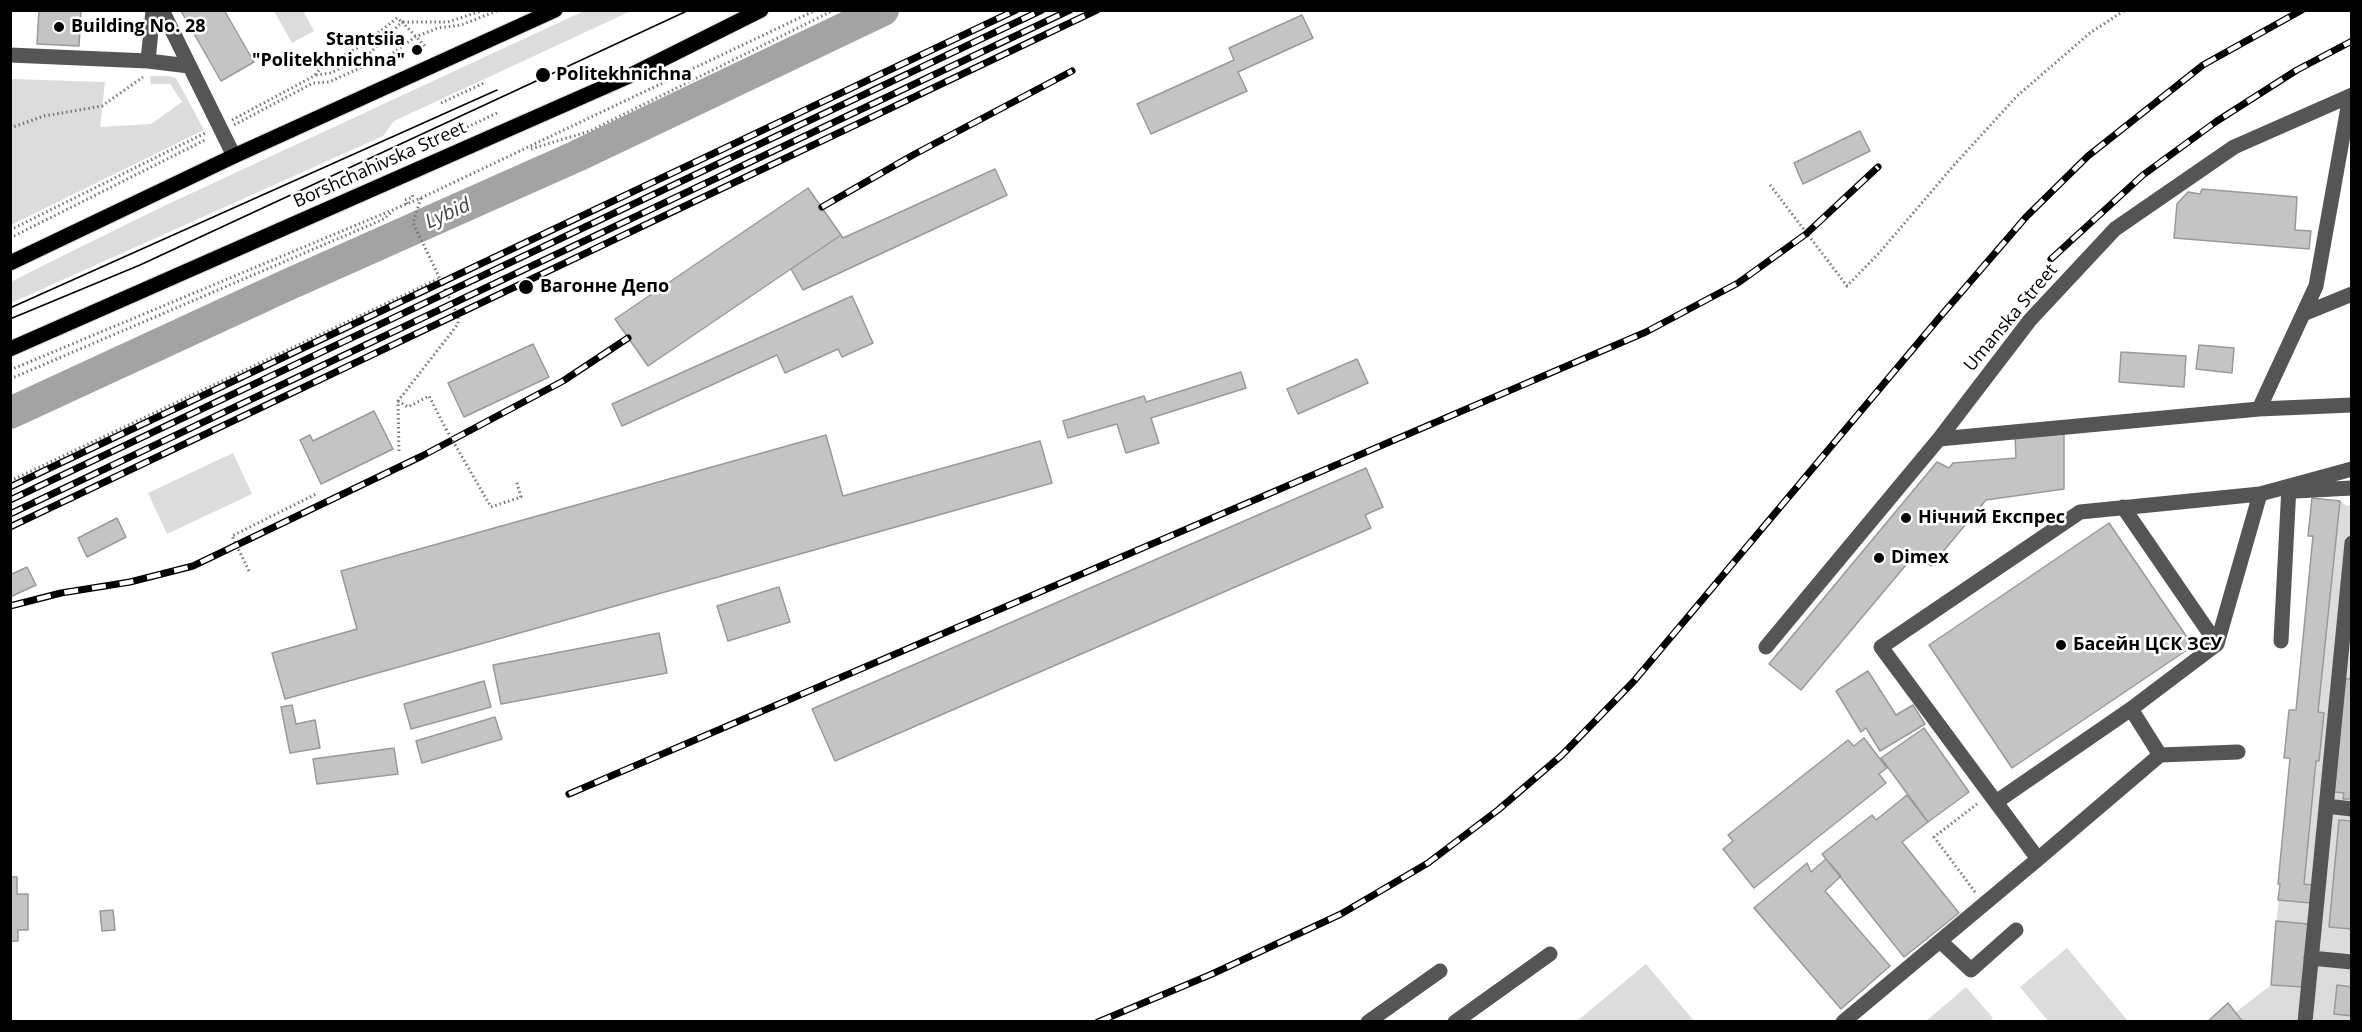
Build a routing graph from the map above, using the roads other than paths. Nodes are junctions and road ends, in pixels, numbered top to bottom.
1 (153, 10) edge
2 (162, 10) edge
3 (555, 10) edge
4 (761, 10) edge
5 (525, 16) edge
6 (10, 55) edge
7 (149, 66) junction
8 (189, 66) junction
9 (2351, 96) edge
10 (2347, 141) edge
11 (234, 156) junction
12 (10, 263) edge
13 (2352, 294) edge
14 (2303, 314) junction
15 (10, 349) edge
16 (2352, 405) edge
17 (2259, 410) junction
18 (1939, 439) junction
19 (2352, 469) edge
20 (2352, 488) edge
21 (2289, 489) junction
22 (2260, 494) junction
23 (2123, 507) junction
24 (2352, 543) edge
25 (2281, 641) dead end
26 (2217, 644) junction
27 (1766, 647) dead end
28 (2131, 709) junction
29 (2238, 752) dead end
30 (2160, 755) junction
31 (1993, 798) junction
32 (2326, 806) junction
33 (2352, 809) edge
34 (2038, 859) junction
35 (2016, 930) dead end
36 (1940, 941) junction
37 (1550, 954) dead end
38 (2311, 958) junction
39 (2352, 962) edge
40 (1440, 971) dead end
41 (1368, 1022) edge
42 (1455, 1022) edge
43 (1843, 1022) edge
44 (2305, 1022) edge

1 - 7 street
2 - 8 street
3 - 5 main road
4 - 15 main road, Borshchahivska Street
5 - 11 main road
6 - 7 street
7 - 8 street
8 - 11 street
9 - 10 street
9 - 18 street, Umanska Street
10 - 14 street
11 - 12 main road
13 - 14 street
14 - 17 street
16 - 17 street
17 - 18 street
18 - 27 street, Umanska Street
19 - 21 street
20 - 21 street
21 - 22 street
21 - 25 street
22 - 23 street
22 - 26 street
23 - 26 street
23 - 31 street
24 - 32 street
26 - 28 street
28 - 30 street
28 - 31 street
29 - 30 street
30 - 34 street
31 - 34 street
32 - 33 street
32 - 38 street
34 - 36 street
35 - 36 street
36 - 43 street
37 - 42 street
38 - 39 street
38 - 44 street
40 - 41 street

